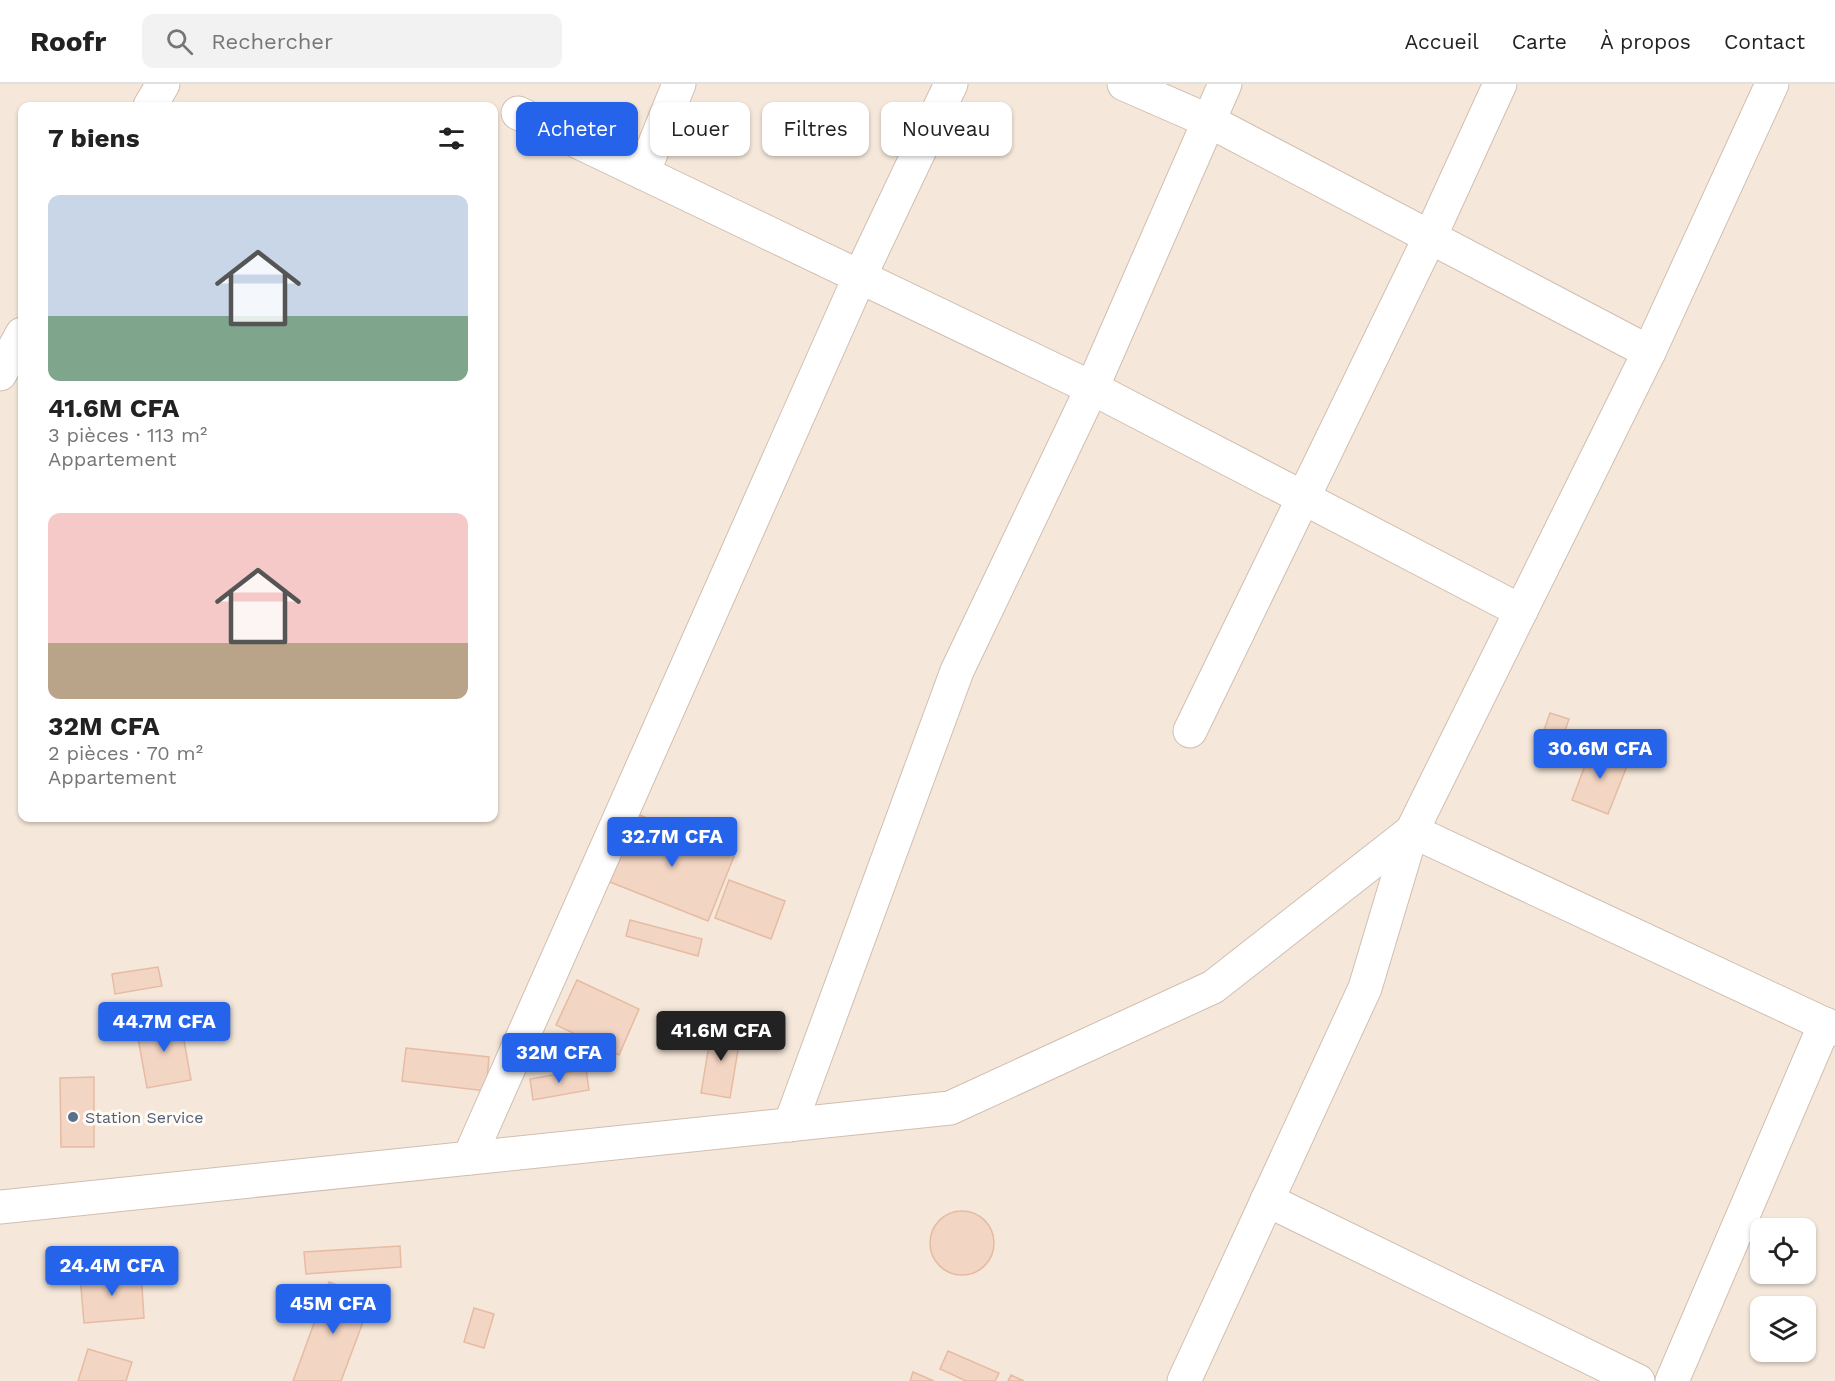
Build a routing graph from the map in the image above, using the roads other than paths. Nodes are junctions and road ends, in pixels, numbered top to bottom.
1 (163, 84) edge
2 (679, 84) edge
3 (951, 84) edge
4 (1124, 84) edge
5 (1225, 84) edge
6 (1500, 84) edge
7 (1772, 84) edge
8 (152, 102) edge
9 (1209, 122) junction
10 (607, 156) edge
11 (643, 173) junction
12 (1430, 237) junction
13 (860, 276) junction
14 (18, 341) edge
15 (1648, 352) junction
16 (0, 374) edge
17 (1092, 387) junction
18 (1305, 498) junction
19 (1521, 611) junction
20 (1191, 732) dead end
21 (1412, 831) junction
22 (1830, 1026) edge
23 (790, 1125) junction
24 (469, 1158) junction
25 (1268, 1200) junction
26 (0, 1207) edge
27 (1184, 1381) edge
28 (1638, 1381) edge
29 (1672, 1381) edge

1 - 8 street
2 - 11 street
3 - 13 street
4 - 9 street
5 - 9 street
6 - 12 street
7 - 15 street
9 - 12 street
9 - 17 street
10 - 11 street
11 - 13 street
12 - 15 street
12 - 18 street
13 - 17 street
13 - 24 street
14 - 16 street
15 - 19 street
17 - 18 street
17 - 23 street
18 - 19 street
18 - 20 street
19 - 21 street
21 - 22 street
21 - 23 street
21 - 25 street
22 - 29 street
23 - 24 street
24 - 26 street
25 - 27 street
25 - 28 street

